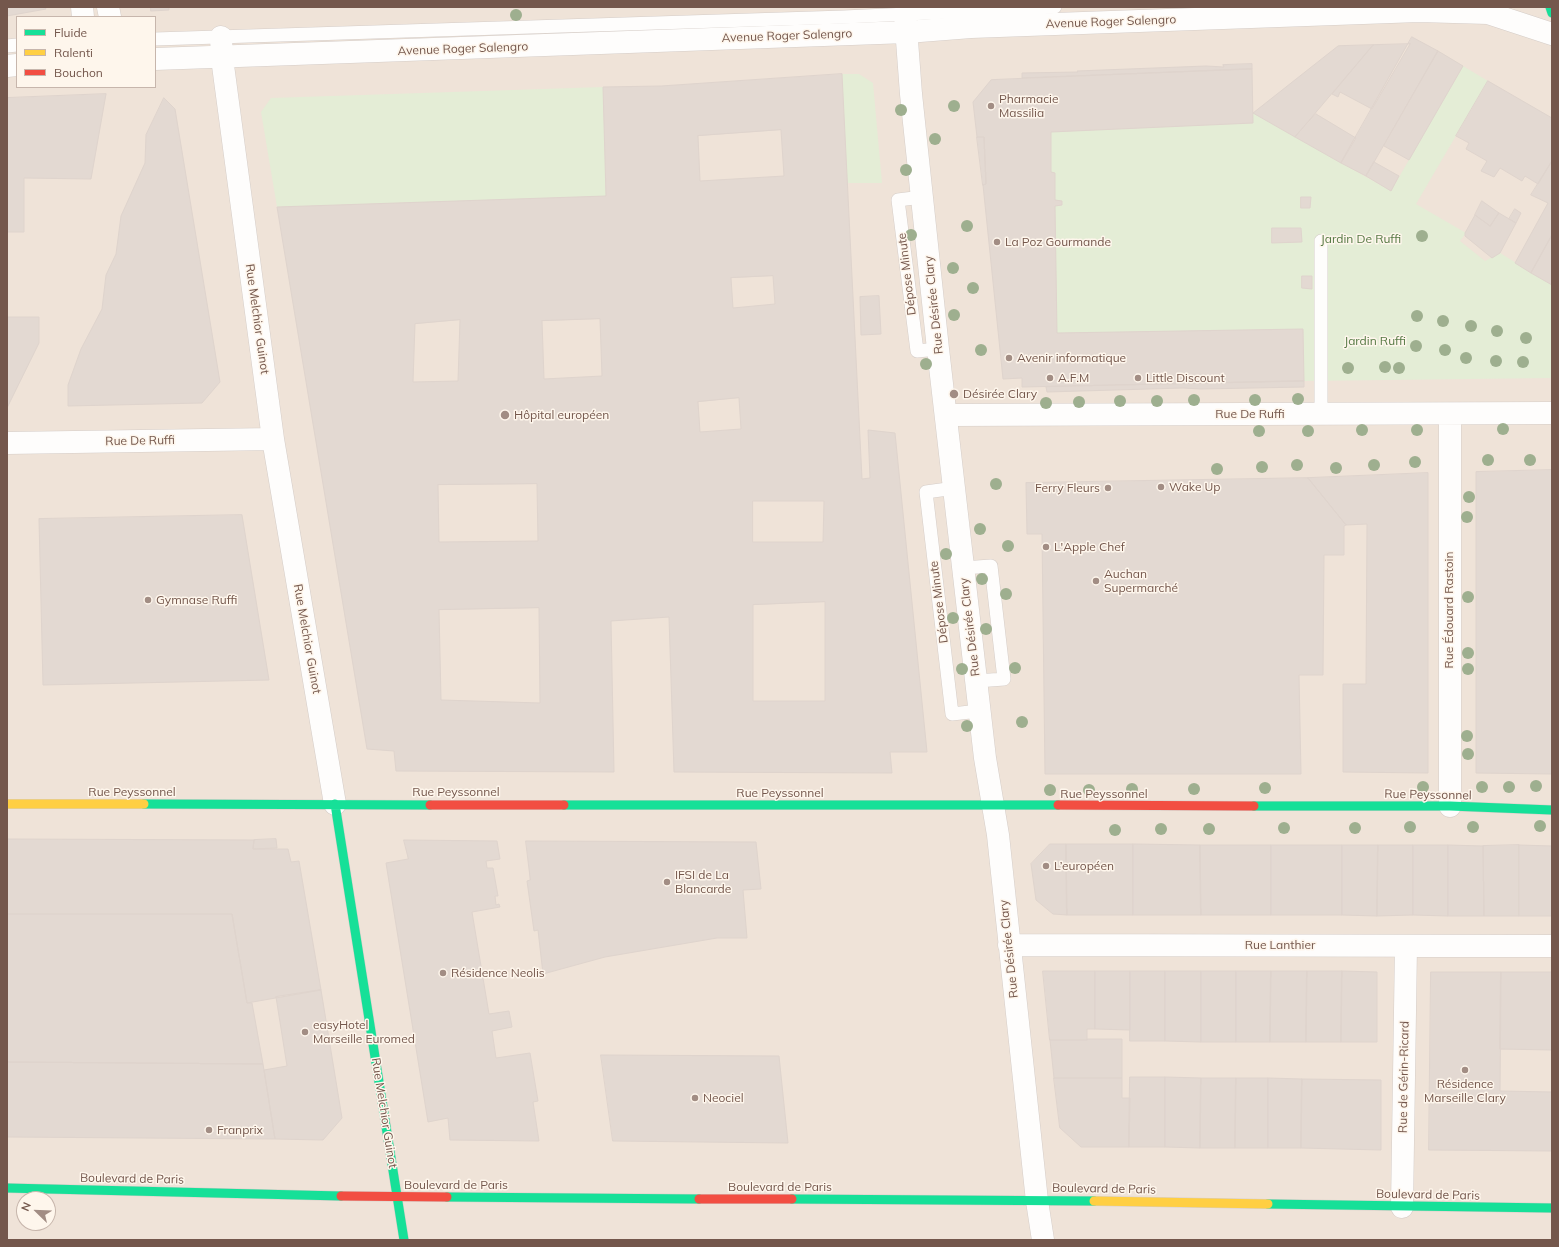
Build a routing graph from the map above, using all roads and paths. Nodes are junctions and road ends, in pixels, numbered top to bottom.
1 (1055, 7) edge
2 (1419, 9) edge
3 (906, 23) junction
4 (1552, 34) edge
5 (221, 37) junction
6 (156, 39) edge
7 (222, 58) junction
8 (156, 59) edge
9 (1321, 241) dead end
10 (1321, 413) junction
11 (1552, 413) edge
12 (1450, 414) junction
13 (947, 415) junction
14 (273, 439) junction
15 (7, 443) edge
16 (954, 488) junction
17 (980, 711) junction
18 (7, 804) edge
19 (335, 804) junction
20 (993, 806) junction
21 (1450, 806) junction
22 (1552, 810) edge
23 (1009, 945) junction
24 (1406, 946) junction
25 (1552, 946) edge
26 (7, 1188) edge
27 (397, 1197) junction
28 (1037, 1201) junction
29 (1402, 1207) junction
30 (1552, 1208) edge
31 (404, 1240) edge
32 (1043, 1240) edge

1 - 3 lane, Avenue Roger Salengro
2 - 3 street, Avenue Roger Salengro
2 - 4 street, Avenue Roger Salengro
3 - 5 lane, Avenue Roger Salengro
3 - 7 street, Avenue Roger Salengro
3 - 13 street, Rue Désirée Clary
5 - 6 lane, Avenue Roger Salengro
5 - 7 street, Rue Melchior Guinot
7 - 8 street, Avenue Roger Salengro
7 - 14 street, Rue Melchior Guinot
9 - 10 lane
10 - 12 street, Rue De Ruffi
10 - 13 street, Rue De Ruffi
11 - 12 street, Rue De Ruffi
12 - 21 street, Rue Édouard Rastoin
13 - 16 street, Rue Désirée Clary
14 - 15 street, Rue De Ruffi
14 - 19 street, Rue Melchior Guinot
16 - 17 street, Rue Désirée Clary
16 - 17 lane, Dépose Minute
17 - 20 street, Rue Désirée Clary
18 - 19 street, Rue Peyssonnel
19 - 20 street, Rue Peyssonnel
19 - 27 street, Rue Melchior Guinot
20 - 21 street, Rue Peyssonnel
20 - 23 street, Rue Désirée Clary
21 - 22 street, Rue Peyssonnel
23 - 24 street, Rue Lanthier
23 - 28 street, Rue Désirée Clary
24 - 25 street, Rue Lanthier
24 - 29 street, Rue de Gérin-Ricard
26 - 27 street, Boulevard de Paris
27 - 28 street, Boulevard de Paris
27 - 31 street, Rue Melchior Guinot
28 - 29 street, Boulevard de Paris
28 - 32 street, Rue Désirée Clary
29 - 30 street, Boulevard de Paris

